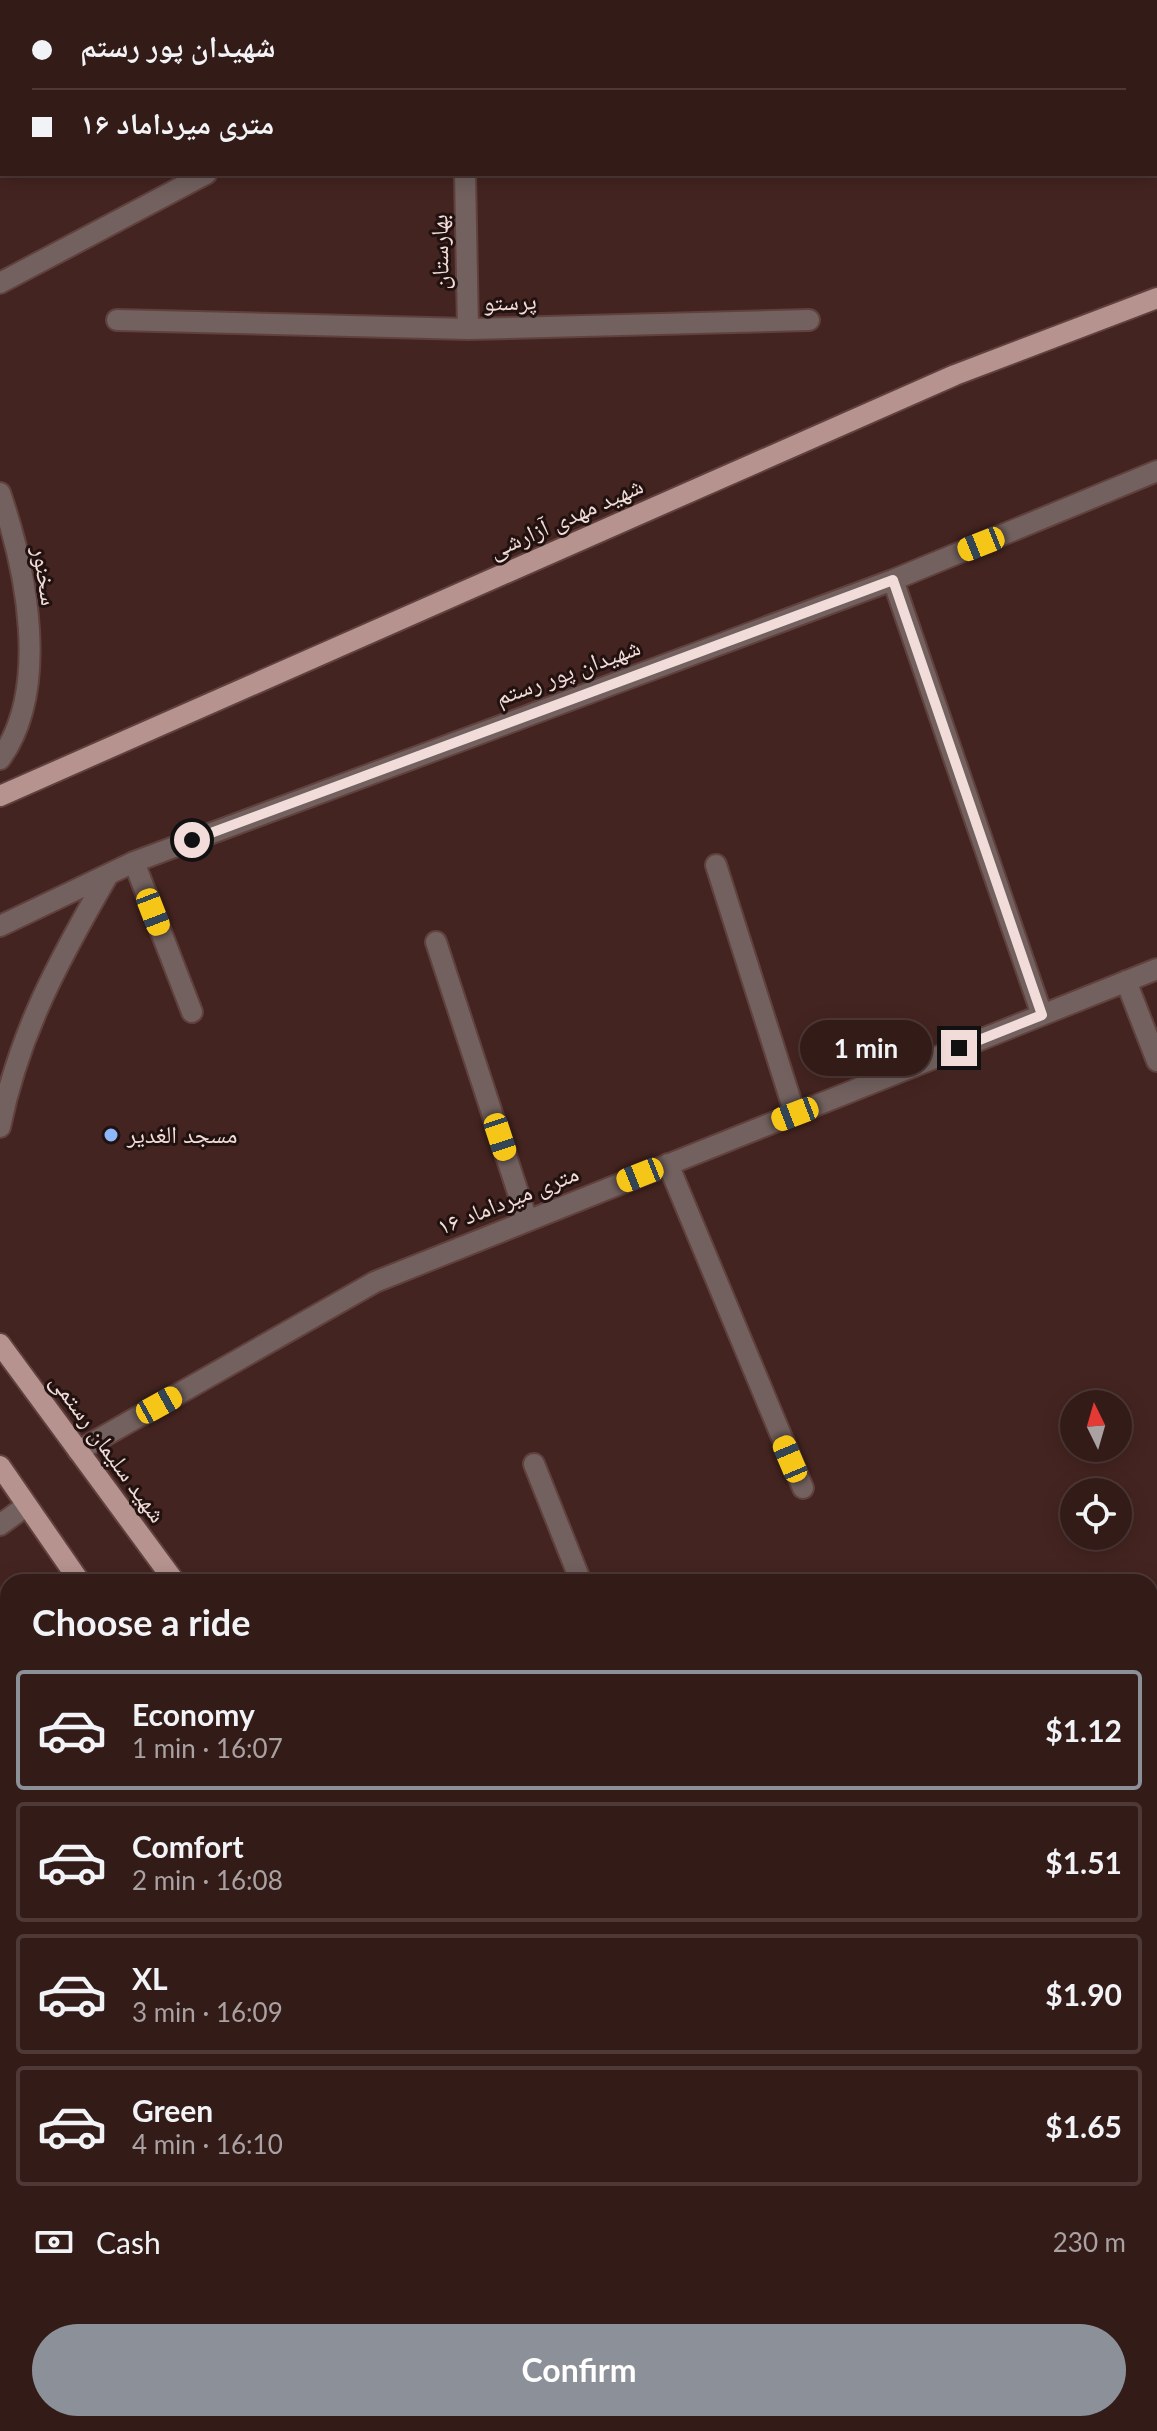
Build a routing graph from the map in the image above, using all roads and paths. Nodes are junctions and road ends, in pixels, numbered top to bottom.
1 (202, 176) edge
2 (465, 176) edge
3 (0, 283) edge
4 (1157, 298) edge
5 (117, 320) dead end
6 (809, 320) dead end
7 (468, 329) junction
8 (1157, 471) edge
9 (0, 493) edge
10 (893, 580) junction
11 (0, 759) edge
12 (0, 796) edge
13 (134, 862) junction
14 (716, 865) dead end
15 (108, 875) junction
16 (0, 926) edge
17 (436, 942) dead end
18 (1157, 969) edge
19 (1126, 981) junction
20 (192, 1012) dead end
21 (1042, 1015) junction
22 (1157, 1061) edge
23 (795, 1114) junction
24 (0, 1127) edge
25 (668, 1164) junction
26 (527, 1220) junction
27 (0, 1344) edge
28 (78, 1451) junction
29 (534, 1464) dead end
30 (0, 1466) edge
31 (803, 1488) dead end
32 (26, 1506) junction
33 (0, 1525) edge
34 (74, 1574) edge
35 (169, 1574) edge
36 (578, 1574) edge

1 - 3 street
2 - 7 street, بهارستان
4 - 12 main road, شهید مهدی آزارشی
5 - 7 street, پرستو
6 - 7 street, پرستو
8 - 10 street, شهیدان پور رستم
9 - 11 street, سخنور
10 - 13 street, شهیدان پور رستم
10 - 21 street
13 - 15 street, شهیدان پور رستم
13 - 20 street
14 - 23 street
15 - 16 street, شهیدان پور رستم
15 - 24 street
17 - 26 street
18 - 19 street, ۱۶ متری میرداماد
19 - 21 street, ۱۶ متری میرداماد
19 - 22 street
21 - 23 street, ۱۶ متری میرداماد
23 - 25 street, ۱۶ متری میرداماد
25 - 26 street, ۱۶ متری میرداماد
25 - 31 street
26 - 28 street, ۱۶ متری میرداماد
27 - 28 main road, شهید سلیمان رستمی
28 - 35 main road, شهید سلیمان رستمی
29 - 36 street
30 - 32 main road
32 - 33 street
32 - 34 main road

